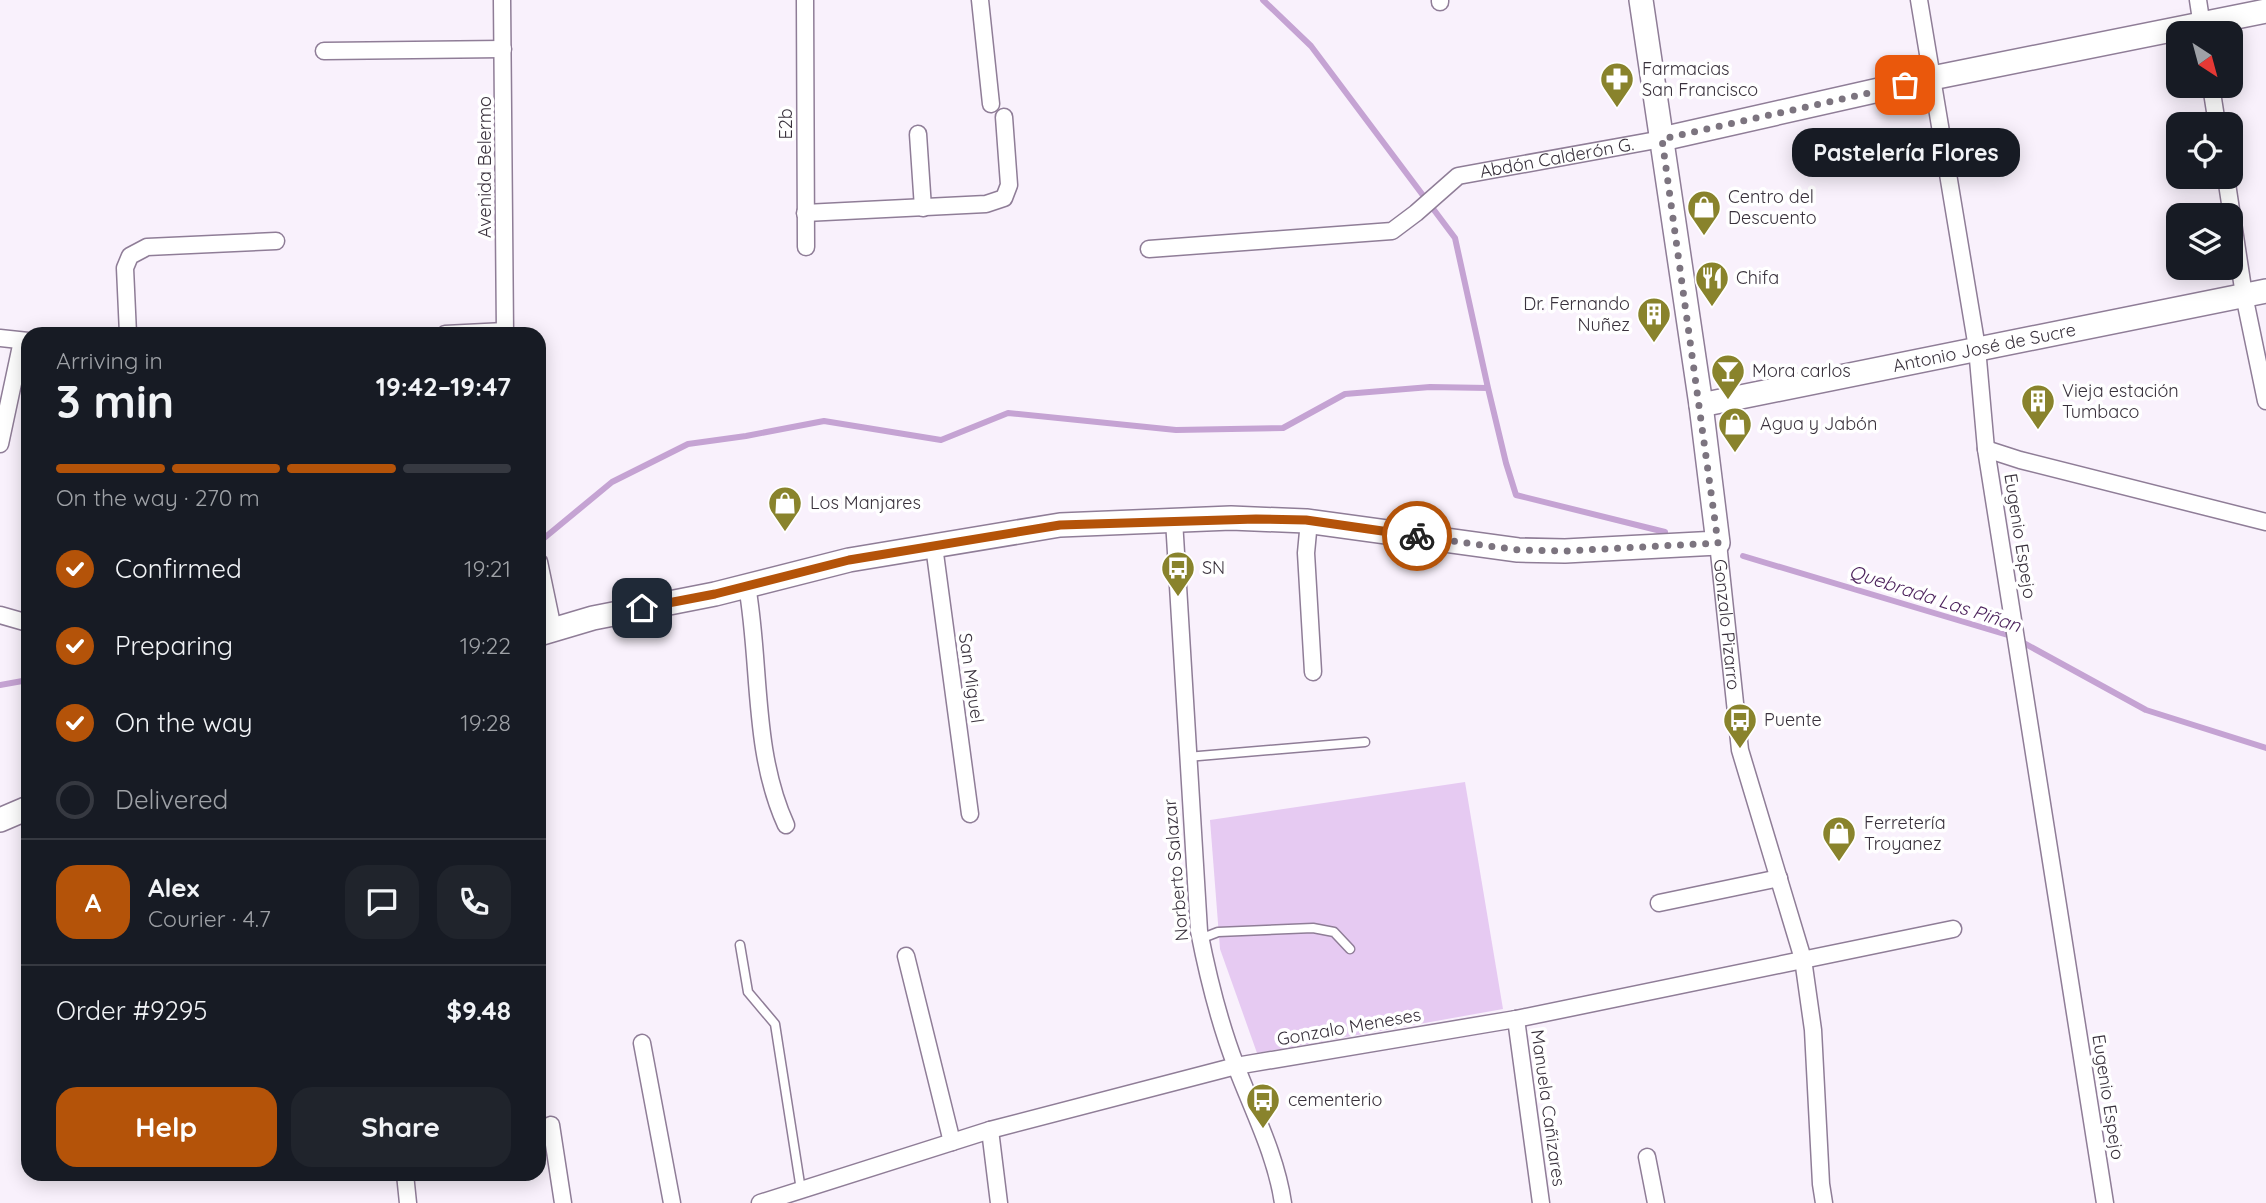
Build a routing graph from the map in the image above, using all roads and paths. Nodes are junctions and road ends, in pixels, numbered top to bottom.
1 (502, 0) edge
2 (805, 0) edge
3 (980, 0) edge
4 (1641, 0) edge
5 (1919, 0) edge
6 (2198, 0) edge
7 (2266, 11) edge
8 (2201, 21) edge
9 (2228, 21) edge
10 (2166, 35) edge
11 (503, 49) junction
12 (324, 51) dead end
13 (1932, 78) junction
14 (991, 104) dead end
15 (1004, 117) dead end
16 (918, 134) dead end
17 (1662, 139) junction
18 (2229, 189) edge
19 (923, 208) junction
20 (805, 213) junction
21 (276, 241) dead end
22 (806, 247) dead end
23 (1149, 249) dead end
24 (2255, 293) edge
25 (128, 327) edge
26 (505, 327) edge
27 (0, 338) edge
28 (21, 341) edge
29 (1978, 348) junction
30 (21, 357) edge
31 (2266, 401) edge
32 (1701, 405) junction
33 (0, 444) edge
34 (1986, 449) junction
35 (1174, 520) junction
36 (1309, 521) junction
37 (2266, 522) edge
38 (1718, 543) junction
39 (934, 546) junction
40 (747, 586) junction
41 (0, 615) edge
42 (21, 621) edge
43 (546, 632) edge
44 (1313, 672) dead end
45 (1365, 742) dead end
46 (1187, 757) junction
47 (21, 811) edge
48 (970, 814) dead end
49 (0, 820) edge
50 (786, 825) dead end
51 (1779, 878) junction
52 (1660, 903) dead end
53 (1953, 929) dead end
54 (1200, 939) junction
55 (740, 946) dead end
56 (1350, 949) dead end
57 (906, 956) dead end
58 (1803, 959) junction
59 (1516, 1019) junction
60 (642, 1043) dead end
61 (1236, 1066) junction
62 (551, 1125) dead end
63 (990, 1130) junction
64 (952, 1142) junction
65 (1647, 1157) dead end
66 (406, 1181) edge
67 (802, 1196) edge
68 (408, 1203) edge
69 (563, 1203) edge
70 (672, 1203) edge
71 (760, 1203) edge
72 (999, 1203) edge
73 (1283, 1203) edge
74 (1541, 1203) edge
75 (1656, 1203) edge
76 (1824, 1203) edge
77 (2105, 1203) edge

1 - 11 street, Avenida Belermo
2 - 20 street, E2b
3 - 14 street
4 - 17 street, Gonzalo Pizarro
5 - 13 street, Eugenio Espejo
6 - 8 street
7 - 9 street, Abdón Calderón G.
10 - 13 street, Abdón Calderón G.
11 - 12 street
11 - 26 street, Avenida Belermo
13 - 17 street, Abdón Calderón G.
13 - 29 street, Eugenio Espejo
15 - 19 street
16 - 19 street
17 - 23 street, Abdón Calderón G.
17 - 32 street, Gonzalo Pizarro
18 - 24 street
19 - 20 street
20 - 22 street, E2b
21 - 25 street
24 - 29 street, Antonio José de Sucre
24 - 31 street
27 - 28 street
29 - 32 street, Antonio José de Sucre
29 - 34 street, Eugenio Espejo
30 - 33 street
32 - 38 street, Gonzalo Pizarro
34 - 37 street
34 - 77 street, Eugenio Espejo
35 - 36 street
35 - 39 street
35 - 46 street, Norberto Salazar
36 - 38 street
36 - 44 street
38 - 51 street, Gonzalo Pizarro
39 - 40 street
39 - 48 street, San Miguel
40 - 43 street
40 - 50 street
41 - 42 street
45 - 46 lane
46 - 54 street, Norberto Salazar
47 - 49 street
51 - 52 street
51 - 58 street, Gonzalo Pizarro
53 - 58 street, Gonzalo Meneses
54 - 56 lane
54 - 61 street, Norberto Salazar
55 - 67 lane
57 - 64 street
58 - 59 street, Gonzalo Meneses
58 - 76 street, Gonzalo Pizarro
59 - 61 street, Gonzalo Meneses
59 - 74 street, Manuela Cañizares
60 - 70 street
61 - 63 street, Gonzalo Meneses
61 - 73 street, Norberto Salazar
62 - 69 street
63 - 64 street, Gonzalo Meneses
63 - 72 street
64 - 67 street, Gonzalo Meneses
65 - 75 street
66 - 68 street
67 - 71 street, Gonzalo Meneses

